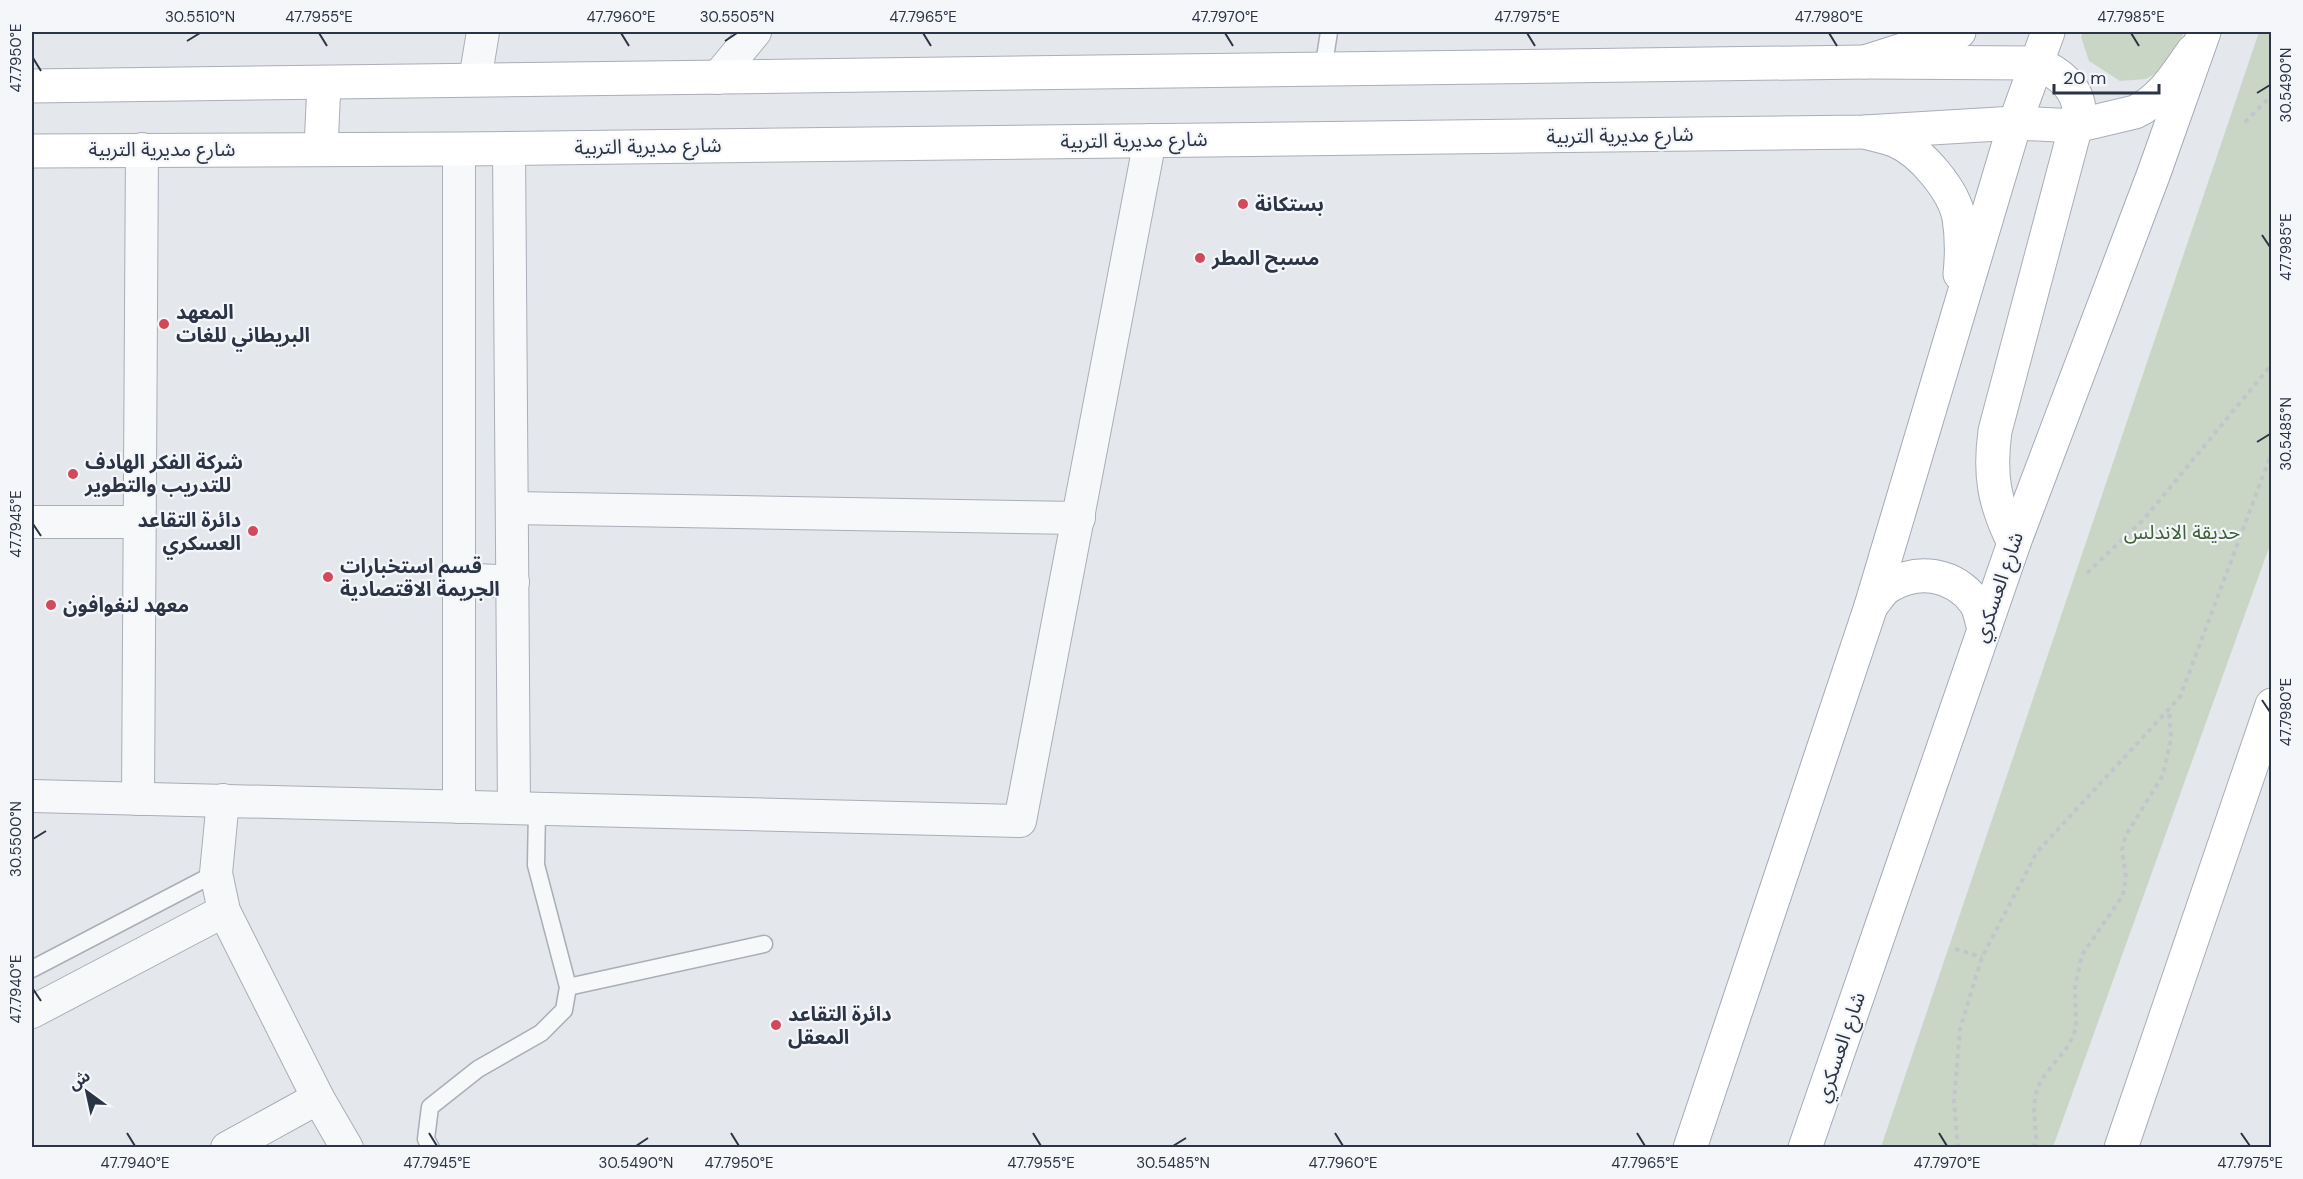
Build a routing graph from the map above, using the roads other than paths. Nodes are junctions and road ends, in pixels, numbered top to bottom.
1 (483, 32) edge
2 (755, 32) edge
3 (1329, 32) edge
4 (1959, 32) edge
5 (2048, 32) edge
6 (2202, 35) edge
7 (1865, 62) junction
8 (2036, 63) junction
9 (1323, 70) junction
10 (717, 78) junction
11 (475, 81) junction
12 (324, 82) junction
13 (32, 86) edge
14 (2015, 123) junction
15 (2076, 126) junction
16 (1865, 132) junction
17 (1150, 140) junction
18 (321, 148) junction
19 (459, 148) junction
20 (509, 148) junction
21 (142, 149) junction
22 (32, 151) edge
23 (1954, 328) junction
24 (512, 508) junction
25 (1079, 518) junction
26 (32, 522) edge
27 (140, 522) junction
28 (2014, 543) junction
29 (460, 579) junction
30 (513, 582) junction
31 (1871, 606) junction
32 (1984, 628) junction
33 (2271, 705) edge
34 (32, 796) edge
35 (138, 799) junction
36 (223, 800) junction
37 (459, 807) junction
38 (526, 808) junction
39 (216, 873) junction
40 (224, 911) junction
41 (764, 944) dead end
42 (32, 969) edge
43 (568, 987) junction
44 (32, 1012) edge
45 (318, 1098) junction
46 (227, 1148) edge
47 (347, 1148) edge
48 (431, 1148) edge
49 (1690, 1148) edge
50 (1805, 1148) edge
51 (2121, 1148) edge

1 - 11 street
2 - 10 street
3 - 9 lane
4 - 7 main road
5 - 8 main road
6 - 15 main road, شارع مديرية التربية
6 - 28 main road, شارع العسكري
7 - 8 main road
7 - 9 main road
8 - 14 main road
8 - 15 main road
9 - 10 main road
10 - 11 main road
11 - 12 main road
12 - 13 main road
12 - 18 main road
14 - 15 main road, شارع مديرية التربية
14 - 16 main road, شارع مديرية التربية
14 - 23 main road
15 - 28 main road
16 - 17 main road, شارع مديرية التربية
16 - 23 main road
17 - 20 main road, شارع مديرية التربية
17 - 25 street
18 - 19 main road, شارع مديرية التربية
18 - 21 main road, شارع مديرية التربية
19 - 20 main road, شارع مديرية التربية
19 - 29 street
20 - 24 street
21 - 22 main road, شارع مديرية التربية
21 - 27 street
23 - 31 main road
24 - 25 street
24 - 30 street
25 - 38 street
26 - 27 street
27 - 35 street
28 - 32 main road, شارع العسكري
29 - 30 street
29 - 37 street
30 - 38 street
31 - 32 main road
31 - 49 main road
32 - 50 main road, شارع العسكري
33 - 51 main road
34 - 35 street
35 - 36 street
36 - 37 street
36 - 39 street
37 - 38 street
38 - 43 lane
39 - 40 street
39 - 42 lane
40 - 44 street
40 - 45 street
41 - 43 lane
43 - 48 lane
45 - 46 street
45 - 47 street

